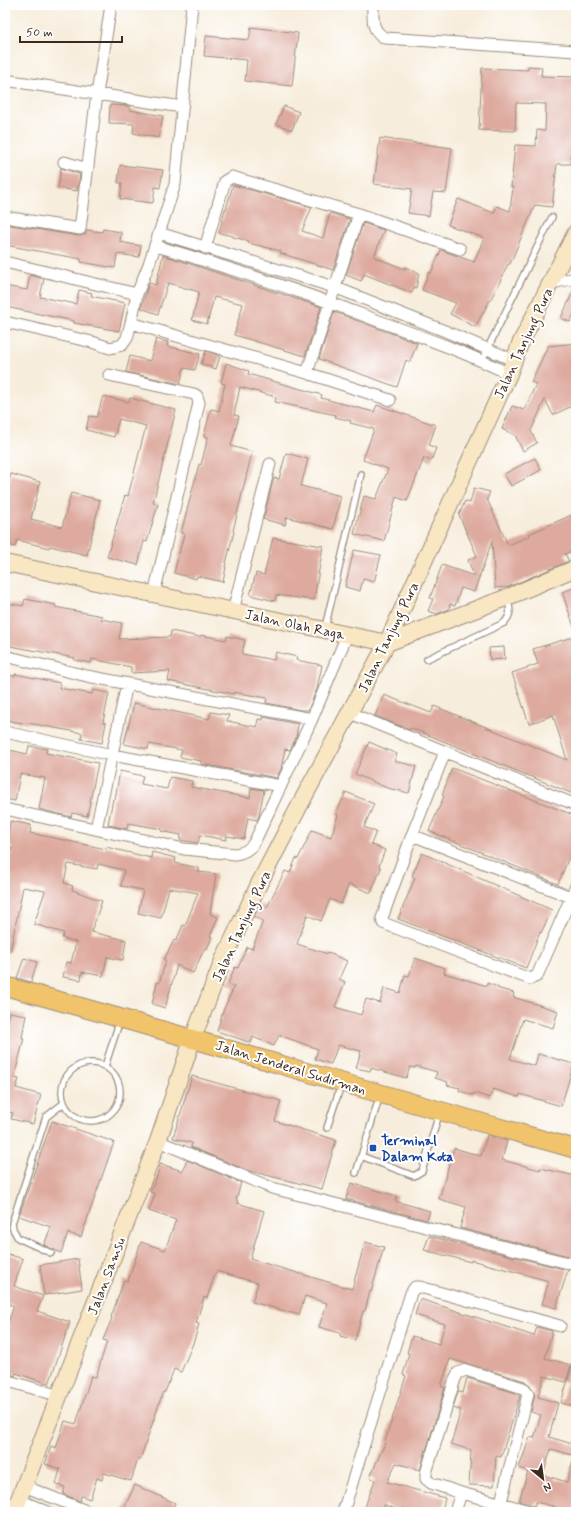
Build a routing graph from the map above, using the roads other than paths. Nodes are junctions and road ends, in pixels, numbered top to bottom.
1 (110, 5) edge
2 (192, 5) edge
3 (373, 5) edge
4 (576, 52) edge
5 (5, 80) edge
6 (97, 94) junction
7 (182, 107) junction
8 (64, 162) dead end
9 (88, 169) junction
10 (359, 214) junction
11 (5, 217) edge
12 (552, 217) dead end
13 (576, 232) edge
14 (159, 233) junction
15 (155, 246) junction
16 (205, 248) junction
17 (460, 249) dead end
18 (5, 262) edge
19 (576, 278) edge
20 (550, 283) junction
21 (334, 287) junction
22 (137, 294) junction
23 (331, 303) junction
24 (5, 322) edge
25 (131, 322) junction
26 (488, 349) junction
27 (482, 360) junction
28 (511, 367) junction
29 (307, 373) junction
30 (109, 375) dead end
31 (390, 400) dead end
32 (270, 464) dead end
33 (361, 474) dead end
34 (5, 563) edge
35 (576, 568) edge
36 (154, 594) junction
37 (508, 597) junction
38 (233, 611) junction
39 (325, 630) junction
40 (347, 635) junction
41 (387, 643) junction
42 (5, 656) edge
43 (427, 658) dead end
44 (127, 684) junction
45 (350, 713) junction
46 (312, 719) junction
47 (5, 732) edge
48 (445, 752) junction
49 (112, 755) junction
50 (281, 786) junction
51 (576, 805) edge
52 (5, 809) edge
53 (96, 829) junction
54 (412, 835) junction
55 (576, 886) edge
56 (574, 898) edge
57 (5, 986) edge
58 (121, 1018) junction
59 (193, 1038) junction
60 (105, 1066) junction
61 (341, 1083) junction
62 (380, 1094) junction
63 (64, 1103) junction
64 (440, 1111) junction
65 (327, 1128) dead end
66 (158, 1141) junction
67 (576, 1150) edge
68 (361, 1156) junction
69 (356, 1173) dead end
70 (51, 1253) dead end
71 (576, 1265) edge
72 (560, 1326) dead end
73 (5, 1380) edge
74 (60, 1396) junction
75 (461, 1493) junction
76 (19, 1499) edge
77 (501, 1502) junction
78 (530, 1511) dead end
79 (48, 1512) edge
80 (89, 1512) edge
81 (343, 1512) edge
82 (455, 1512) edge

1 - 6 street
2 - 7 street
3 - 4 street
5 - 6 street
6 - 7 street
6 - 9 street
7 - 14 street
8 - 9 street
9 - 11 street
10 - 16 street
10 - 17 street
10 - 21 street
12 - 26 lane
13 - 20 street, Jalan Tanjung Pura
14 - 15 street
14 - 16 street
15 - 22 street
15 - 23 street
16 - 21 street
18 - 22 street
19 - 20 street
20 - 28 street, Jalan Tanjung Pura
21 - 23 street
21 - 26 street
22 - 25 street
23 - 27 street
23 - 29 street
24 - 25 street
25 - 29 street
26 - 27 lane
26 - 28 street
27 - 28 street
28 - 41 street, Jalan Tanjung Pura
29 - 31 street
30 - 36 street
32 - 38 street
33 - 39 lane
34 - 36 street, Jalan Olah Raga
35 - 37 street
36 - 38 street, Jalan Olah Raga
37 - 41 street
37 - 43 lane
38 - 39 street, Jalan Olah Raga
39 - 40 street, Jalan Olah Raga
40 - 41 street, Jalan Olah Raga
40 - 46 street
41 - 45 street, Jalan Tanjung Pura
42 - 44 street
44 - 46 street
44 - 49 street
45 - 48 street
45 - 59 street, Jalan Tanjung Pura
46 - 50 street
47 - 49 street
48 - 51 street
48 - 54 street
49 - 50 street
49 - 53 street
50 - 53 street
52 - 53 street
54 - 56 street
54 - 56 street
55 - 56 street
57 - 58 main road, Jalan Jenderal Sudirman
58 - 59 main road, Jalan Jenderal Sudirman
58 - 60 lane
59 - 61 main road, Jalan Jenderal Sudirman
59 - 66 street, Jalan Samsu
60 - 63 lane
60 - 63 lane
61 - 62 main road, Jalan Jenderal Sudirman
61 - 65 lane
62 - 64 main road, Jalan Jenderal Sudirman
62 - 68 lane
63 - 70 lane
64 - 67 main road, Jalan Jenderal Sudirman
64 - 68 lane
66 - 71 street
66 - 74 street, Jalan Samsu
68 - 69 lane
72 - 81 street
73 - 74 street
74 - 76 street, Jalan Samsu
75 - 77 street
75 - 77 street
75 - 82 street
76 - 79 street
76 - 80 street
77 - 78 street

